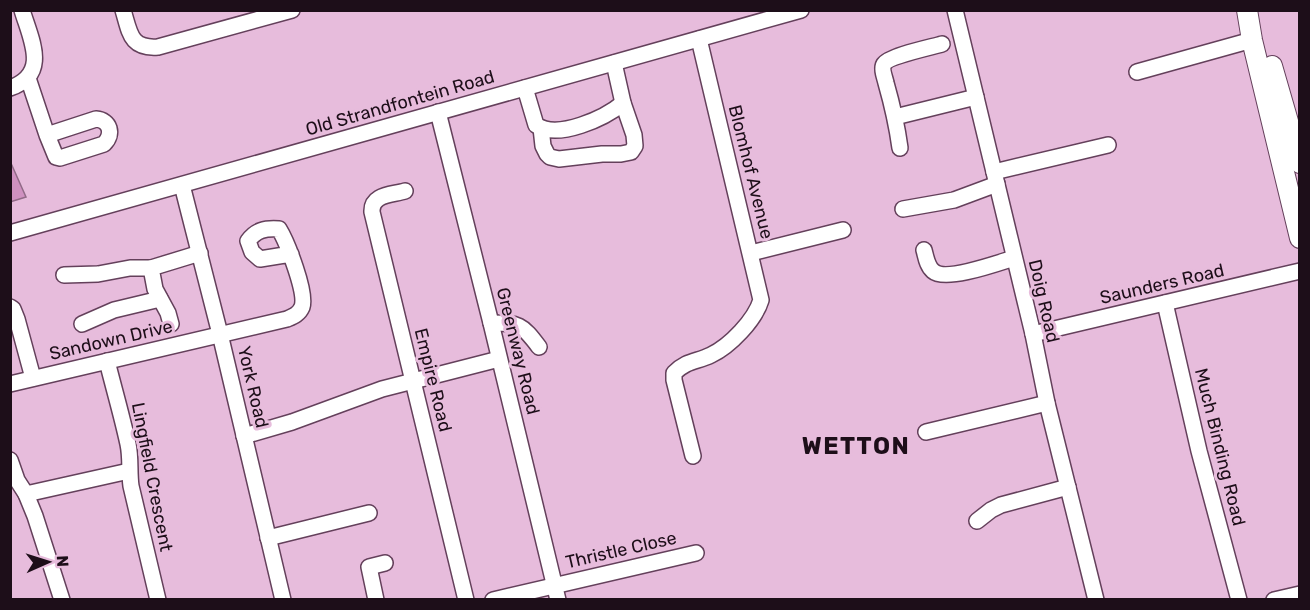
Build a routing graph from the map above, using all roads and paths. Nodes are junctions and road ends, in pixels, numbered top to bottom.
1 (22, 10) edge
2 (123, 10) edge
3 (292, 10) edge
4 (801, 10) edge
5 (955, 10) edge
6 (1247, 10) edge
7 (1260, 10) edge
8 (699, 39) junction
9 (1252, 40) junction
10 (942, 44) dead end
11 (614, 63) junction
12 (1137, 72) dead end
13 (28, 78) junction
14 (10, 88) edge
15 (525, 88) junction
16 (976, 97) junction
17 (623, 104) junction
18 (438, 112) junction
19 (895, 117) junction
20 (541, 129) junction
21 (560, 130) junction
22 (47, 135) dead end
23 (1108, 145) dead end
24 (900, 148) dead end
25 (559, 159) junction
26 (1299, 163) edge
27 (995, 178) junction
28 (182, 185) junction
29 (405, 191) dead end
30 (903, 209) dead end
31 (843, 230) dead end
32 (10, 233) edge
33 (1299, 238) edge
34 (924, 250) dead end
35 (200, 253) junction
36 (751, 253) junction
37 (291, 254) dead end
38 (1014, 258) junction
39 (151, 268) junction
40 (1299, 271) edge
41 (64, 274) dead end
42 (160, 300) junction
43 (1165, 303) junction
44 (10, 307) edge
45 (491, 323) junction
46 (82, 324) dead end
47 (171, 324) dead end
48 (220, 334) junction
49 (1033, 334) junction
50 (539, 347) dead end
51 (499, 359) junction
52 (107, 361) junction
53 (33, 378) junction
54 (413, 381) junction
55 (10, 384) edge
56 (1047, 403) junction
57 (926, 432) dead end
58 (244, 436) junction
59 (693, 456) dead end
60 (10, 460) edge
61 (129, 471) junction
62 (1068, 488) junction
63 (26, 494) junction
64 (369, 513) dead end
65 (977, 521) dead end
66 (268, 538) junction
67 (696, 553) dead end
68 (385, 563) dead end
69 (556, 592) edge
70 (1299, 594) edge
71 (62, 600) edge
72 (158, 600) edge
73 (283, 600) edge
74 (376, 600) edge
75 (466, 600) edge
76 (492, 600) edge
77 (1096, 600) edge
78 (1239, 600) edge
79 (1274, 600) edge

1 - 13 street
2 - 3 street
4 - 8 street, Old Strandfontein Road
5 - 16 street, Doig Road
6 - 9 main road
7 - 26 main road
8 - 11 street, Old Strandfontein Road
8 - 36 street, Blomhof Avenue
9 - 12 street
9 - 33 main road
10 - 19 street
11 - 15 street, Old Strandfontein Road
11 - 17 street
13 - 14 street
13 - 22 street
15 - 18 street, Old Strandfontein Road
15 - 20 street
16 - 19 street
16 - 27 street, Doig Road
17 - 21 street
17 - 25 street
18 - 28 street, Old Strandfontein Road
18 - 45 street, Greenway Road
19 - 24 street
20 - 21 street
20 - 25 street
21 - 25 street
23 - 27 street
27 - 30 street
27 - 38 street, Doig Road
28 - 32 street, Old Strandfontein Road
28 - 35 street, York Road
29 - 54 street, Empire Road
31 - 36 street
34 - 38 street
35 - 39 street
35 - 48 street, York Road
36 - 59 street, Blomhof Avenue
37 - 48 street, Sandown Drive
38 - 49 street, Doig Road
39 - 41 street
39 - 42 street
40 - 43 street, Saunders Road
42 - 46 street
42 - 47 street
43 - 49 street, Saunders Road
43 - 78 street, Much Binding Road
44 - 53 street
45 - 50 street
45 - 51 street, Greenway Road
48 - 52 street, Sandown Drive
48 - 58 street, York Road
49 - 56 street, Doig Road
51 - 54 street
51 - 69 street, Greenway Road
52 - 53 street, Sandown Drive
52 - 61 street, Lingfield Crescent
53 - 55 street, Sandown Drive
54 - 58 street
54 - 75 street, Empire Road
56 - 57 street
56 - 62 street, Doig Road
58 - 66 street, York Road
60 - 63 street
61 - 63 street
61 - 72 street, Lingfield Crescent
62 - 65 street
62 - 77 street, Doig Road
63 - 71 street
64 - 66 street
66 - 73 street, York Road
67 - 69 street, Thristle Close
68 - 74 street
69 - 76 street, Thristle Close
70 - 79 street

